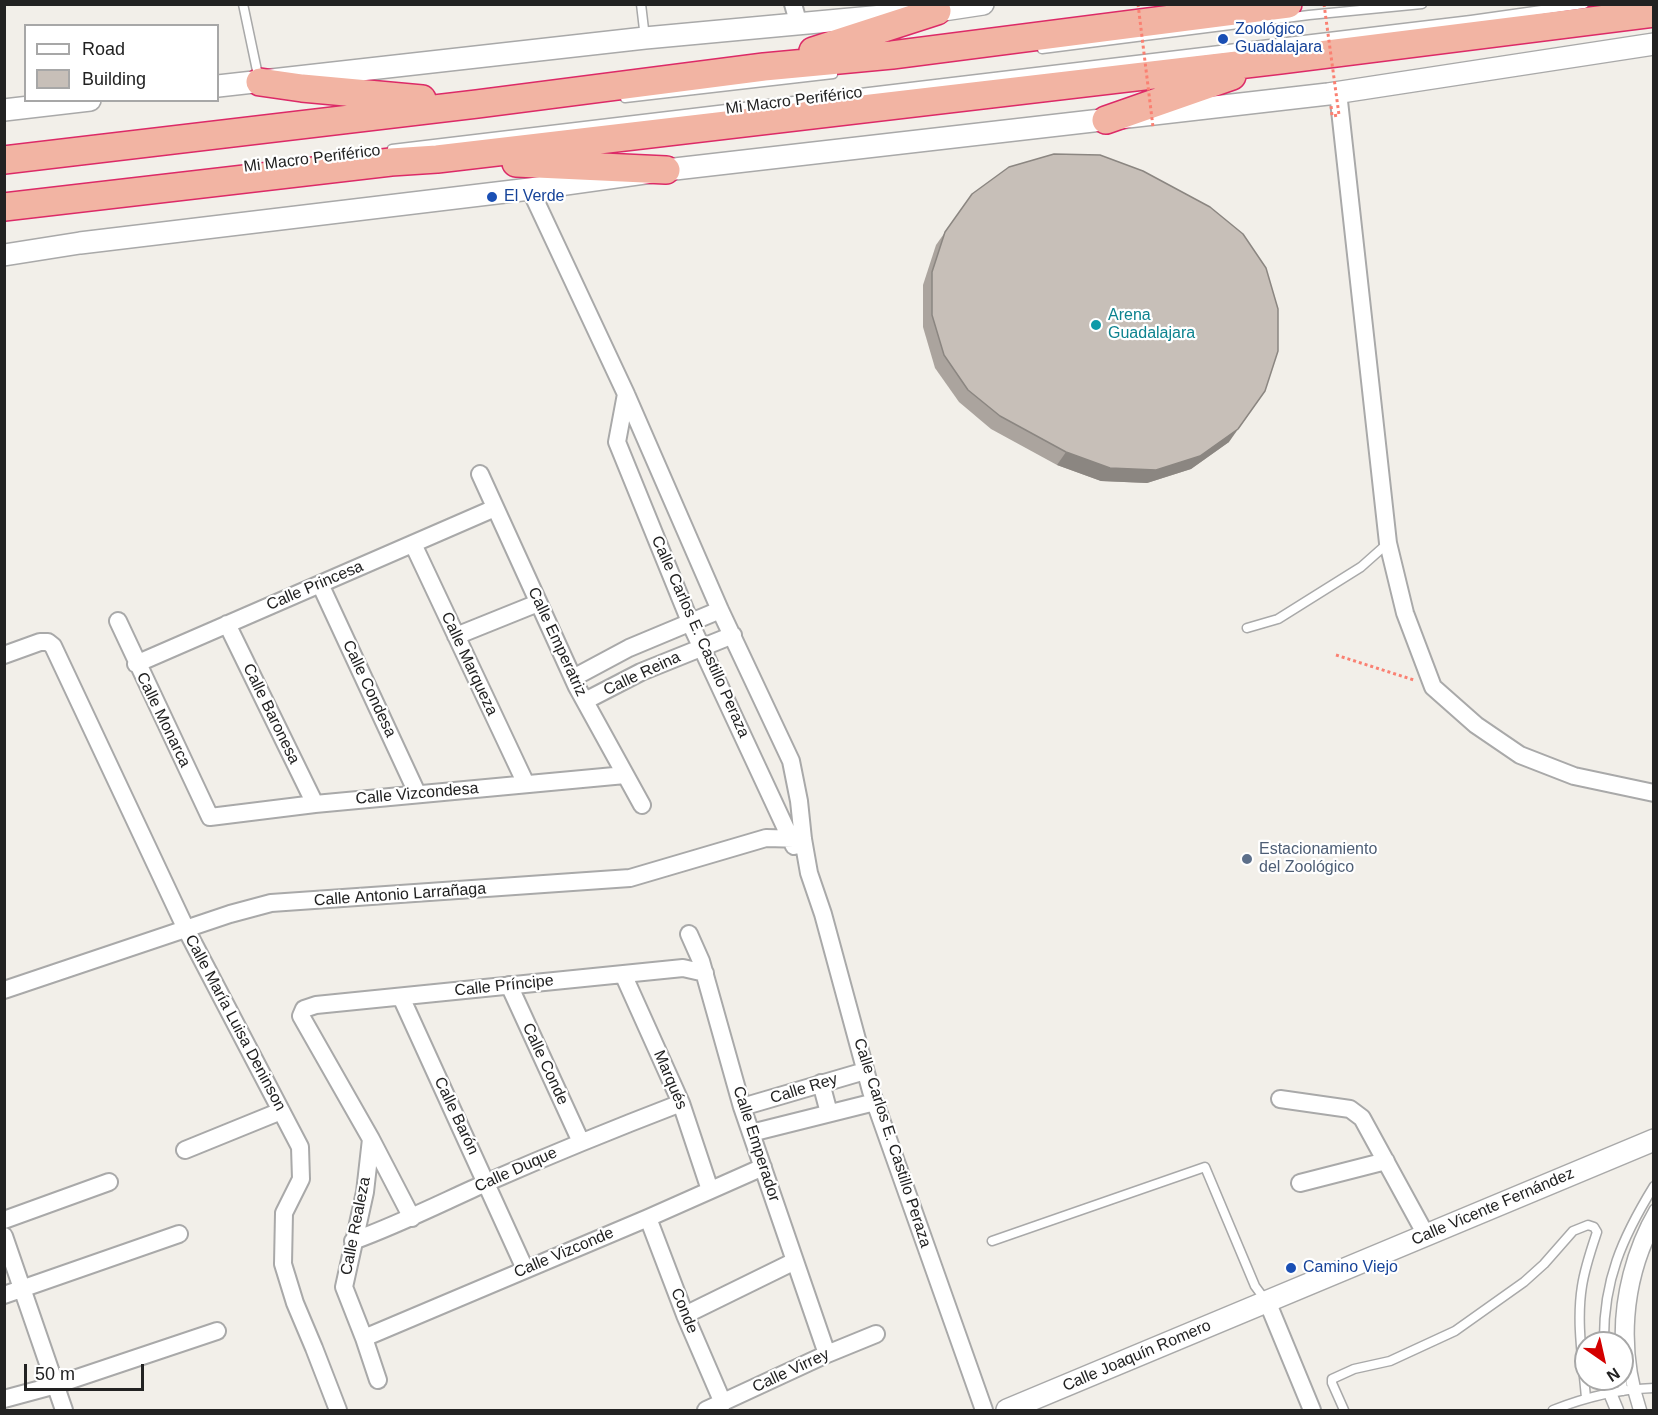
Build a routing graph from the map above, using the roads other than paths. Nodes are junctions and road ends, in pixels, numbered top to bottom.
1 (243, 4) edge
2 (641, 4) edge
3 (793, 4) edge
4 (983, 4) edge
5 (1288, 4) edge
6 (1422, 4) edge
7 (1584, 4) edge
8 (937, 11) junction
9 (1653, 13) edge
10 (799, 25) junction
11 (645, 38) junction
12 (1653, 44) edge
13 (1030, 51) dead end
14 (1280, 60) junction
15 (764, 67) junction
16 (842, 73) dead end
17 (260, 82) junction
18 (219, 87) edge
19 (1334, 98) junction
20 (618, 99) dead end
21 (73, 102) edge
22 (477, 104) junction
23 (4, 110) edge
24 (1106, 120) junction
25 (205, 146) dead end
26 (380, 150) dead end
27 (437, 159) junction
28 (4, 160) edge
29 (4, 168) edge
30 (666, 170) junction
31 (530, 189) junction
32 (4, 207) edge
33 (4, 255) edge
34 (626, 394) junction
35 (480, 474) dead end
36 (495, 508) junction
37 (413, 543) junction
38 (1388, 543) junction
39 (320, 584) junction
40 (538, 603) junction
41 (720, 610) junction
42 (118, 621) dead end
43 (690, 621) junction
44 (227, 624) junction
45 (1247, 628) dead end
46 (733, 635) junction
47 (456, 636) junction
48 (702, 646) junction
49 (629, 648) junction
50 (4, 655) edge
51 (136, 664) junction
52 (641, 672) junction
53 (573, 678) junction
54 (585, 701) junction
55 (625, 775) junction
56 (526, 784) junction
57 (1653, 793) edge
58 (417, 794) junction
59 (315, 804) junction
60 (642, 806) dead end
61 (210, 817) joint
62 (796, 839) junction
63 (186, 929) junction
64 (690, 934) dead end
65 (705, 973) junction
66 (623, 974) junction
67 (509, 986) junction
68 (4, 990) edge
69 (401, 997) junction
70 (304, 1009) joint
71 (865, 1071) junction
72 (821, 1083) junction
73 (1280, 1099) dead end
74 (875, 1102) junction
75 (681, 1104) junction
76 (742, 1107) junction
77 (281, 1111) junction
78 (829, 1113) junction
79 (751, 1132) junction
80 (370, 1139) junction
81 (1653, 1140) edge
82 (581, 1142) junction
83 (185, 1150) dead end
84 (1386, 1161) junction
85 (763, 1167) junction
86 (109, 1182) dead end
87 (487, 1182) junction
88 (1300, 1183) dead end
89 (1653, 1186) edge
90 (710, 1190) junction
91 (1653, 1209) edge
92 (412, 1218) junction
93 (648, 1218) junction
94 (4, 1220) edge
95 (1653, 1225) edge
96 (179, 1234) dead end
97 (1426, 1235) junction
98 (4, 1236) edge
99 (353, 1241) junction
100 (992, 1241) dead end
101 (795, 1261) junction
102 (525, 1269) junction
103 (23, 1289) junction
104 (4, 1295) edge
105 (1266, 1301) junction
106 (685, 1315) junction
107 (217, 1331) dead end
108 (1604, 1331) edge
109 (1620, 1331) edge
110 (1628, 1331) edge
111 (876, 1334) dead end
112 (364, 1338) junction
113 (827, 1354) junction
114 (378, 1380) dead end
115 (56, 1385) junction
116 (1653, 1388) edge
117 (1634, 1390) edge
118 (1622, 1391) junction
119 (1586, 1398) junction
120 (4, 1399) edge
121 (723, 1403) junction
122 (64, 1410) edge
123 (338, 1410) edge
124 (706, 1410) edge
125 (984, 1410) edge
126 (1007, 1410) edge
127 (1312, 1410) edge
128 (1344, 1410) edge
129 (1558, 1410) edge
130 (1617, 1410) edge
131 (1640, 1410) edge

1 - 17 lane
2 - 11 lane
3 - 10 street
4 - 8 street
5 - 15 highway
6 - 13 lane
7 - 26 lane, Mi Macro Periférico
8 - 10 street
8 - 15 highway
9 - 14 highway
10 - 11 street
11 - 17 street
12 - 19 street
14 - 24 highway
14 - 27 highway
15 - 22 highway
16 - 20 lane, Mi Macro Periférico
17 - 18 street
17 - 22 highway
19 - 24 street
19 - 38 street
21 - 23 street
22 - 28 highway
24 - 30 street
25 - 29 lane
27 - 30 highway
27 - 32 highway
30 - 31 street
31 - 33 street
31 - 34 street, Calle Carlos E. Castillo Peraza
34 - 41 street, Calle Carlos E. Castillo Peraza
34 - 43 street, Calle Carlos E. Castillo Peraza
35 - 36 street, Calle Emperatriz
36 - 37 street, Calle Princesa
36 - 40 street, Calle Emperatriz
37 - 39 street, Calle Princesa
37 - 47 street, Calle Marqueza
38 - 45 lane
38 - 57 street
39 - 44 street, Calle Princesa
39 - 58 street, Calle Condesa
40 - 47 street
40 - 53 street, Calle Emperatriz
41 - 43 street, Calle Reina
41 - 46 street, Calle Carlos E. Castillo Peraza
42 - 51 street, Calle Monarca
43 - 48 street, Calle Carlos E. Castillo Peraza
43 - 49 street, Calle Reina
44 - 51 street, Calle Princesa
44 - 59 street, Calle Baronesa
46 - 48 street, Calle Reina
46 - 62 street, Calle Carlos E. Castillo Peraza
47 - 56 street, Calle Marqueza
48 - 52 street, Calle Reina
48 - 62 street, Calle Carlos E. Castillo Peraza
49 - 52 street
49 - 53 street, Calle Reina
50 - 63 street, Calle María Luisa Deninson
51 - 61 street, Calle Monarca
52 - 54 street, Calle Reina
53 - 54 street, Calle Emperatriz
54 - 55 street, Calle Emperatriz
55 - 56 street, Calle Vizcondesa
55 - 60 street, Calle Emperatriz
56 - 58 street, Calle Vizcondesa
58 - 59 street, Calle Vizcondesa
59 - 61 street, Calle Vizcondesa
62 - 63 street, Calle Antonio Larrañaga
62 - 71 street, Calle Carlos E. Castillo Peraza
63 - 68 street, Calle Antonio Larrañaga
63 - 77 street, Calle María Luisa Deninson
64 - 65 street, Calle Emperador
65 - 66 street, Calle Príncipe
65 - 76 street, Calle Emperador
66 - 67 street, Calle Príncipe
66 - 75 street, Marqués
67 - 69 street, Calle Príncipe
67 - 82 street, Calle Conde
69 - 70 street, Calle Príncipe
69 - 87 street, Calle Barón
70 - 80 street, Calle Realeza
71 - 72 street, Calle Rey
71 - 74 street, Calle Carlos E. Castillo Peraza
72 - 76 street, Calle Rey
72 - 78 street
73 - 84 street
74 - 78 street, Calle Rey
74 - 125 street, Calle Carlos E. Castillo Peraza
75 - 82 street, Calle Duque
75 - 90 street, Marqués
76 - 79 street, Calle Emperador
77 - 83 street
77 - 123 street, Calle María Luisa Deninson
78 - 79 street, Calle Rey
79 - 85 street, Calle Emperador
80 - 92 street, Calle Realeza
80 - 99 street, Calle Realeza
81 - 97 street, Calle Vicente Fernández
82 - 87 street, Calle Duque
84 - 88 street
84 - 97 street
85 - 90 street, Calle Vizconde
85 - 101 street, Calle Emperador
86 - 94 street
87 - 92 street, Calle Duque
87 - 102 street, Calle Barón
89 - 108 lane
90 - 93 street, Calle Vizconde
91 - 109 lane
92 - 99 street, Calle Duque
93 - 102 street, Calle Vizconde
93 - 106 street, Conde
95 - 110 street
96 - 103 street
97 - 105 street, Calle Vicente Fernández
98 - 103 street
99 - 112 street, Calle Realeza
100 - 105 lane
101 - 106 street
101 - 113 street, Calle Emperador
102 - 112 street, Calle Vizconde
103 - 104 street
103 - 115 street
105 - 126 street, Calle Joaquín Romero
105 - 127 street
106 - 121 street, Conde
107 - 115 street
111 - 113 street, Calle Virrey
112 - 114 street, Calle Realeza
113 - 121 street, Calle Virrey
115 - 120 street
115 - 122 street
116 - 117 lane
118 - 119 lane
118 - 130 street
118 - 131 street
119 - 128 lane
119 - 129 lane
121 - 124 street, Calle Virrey

